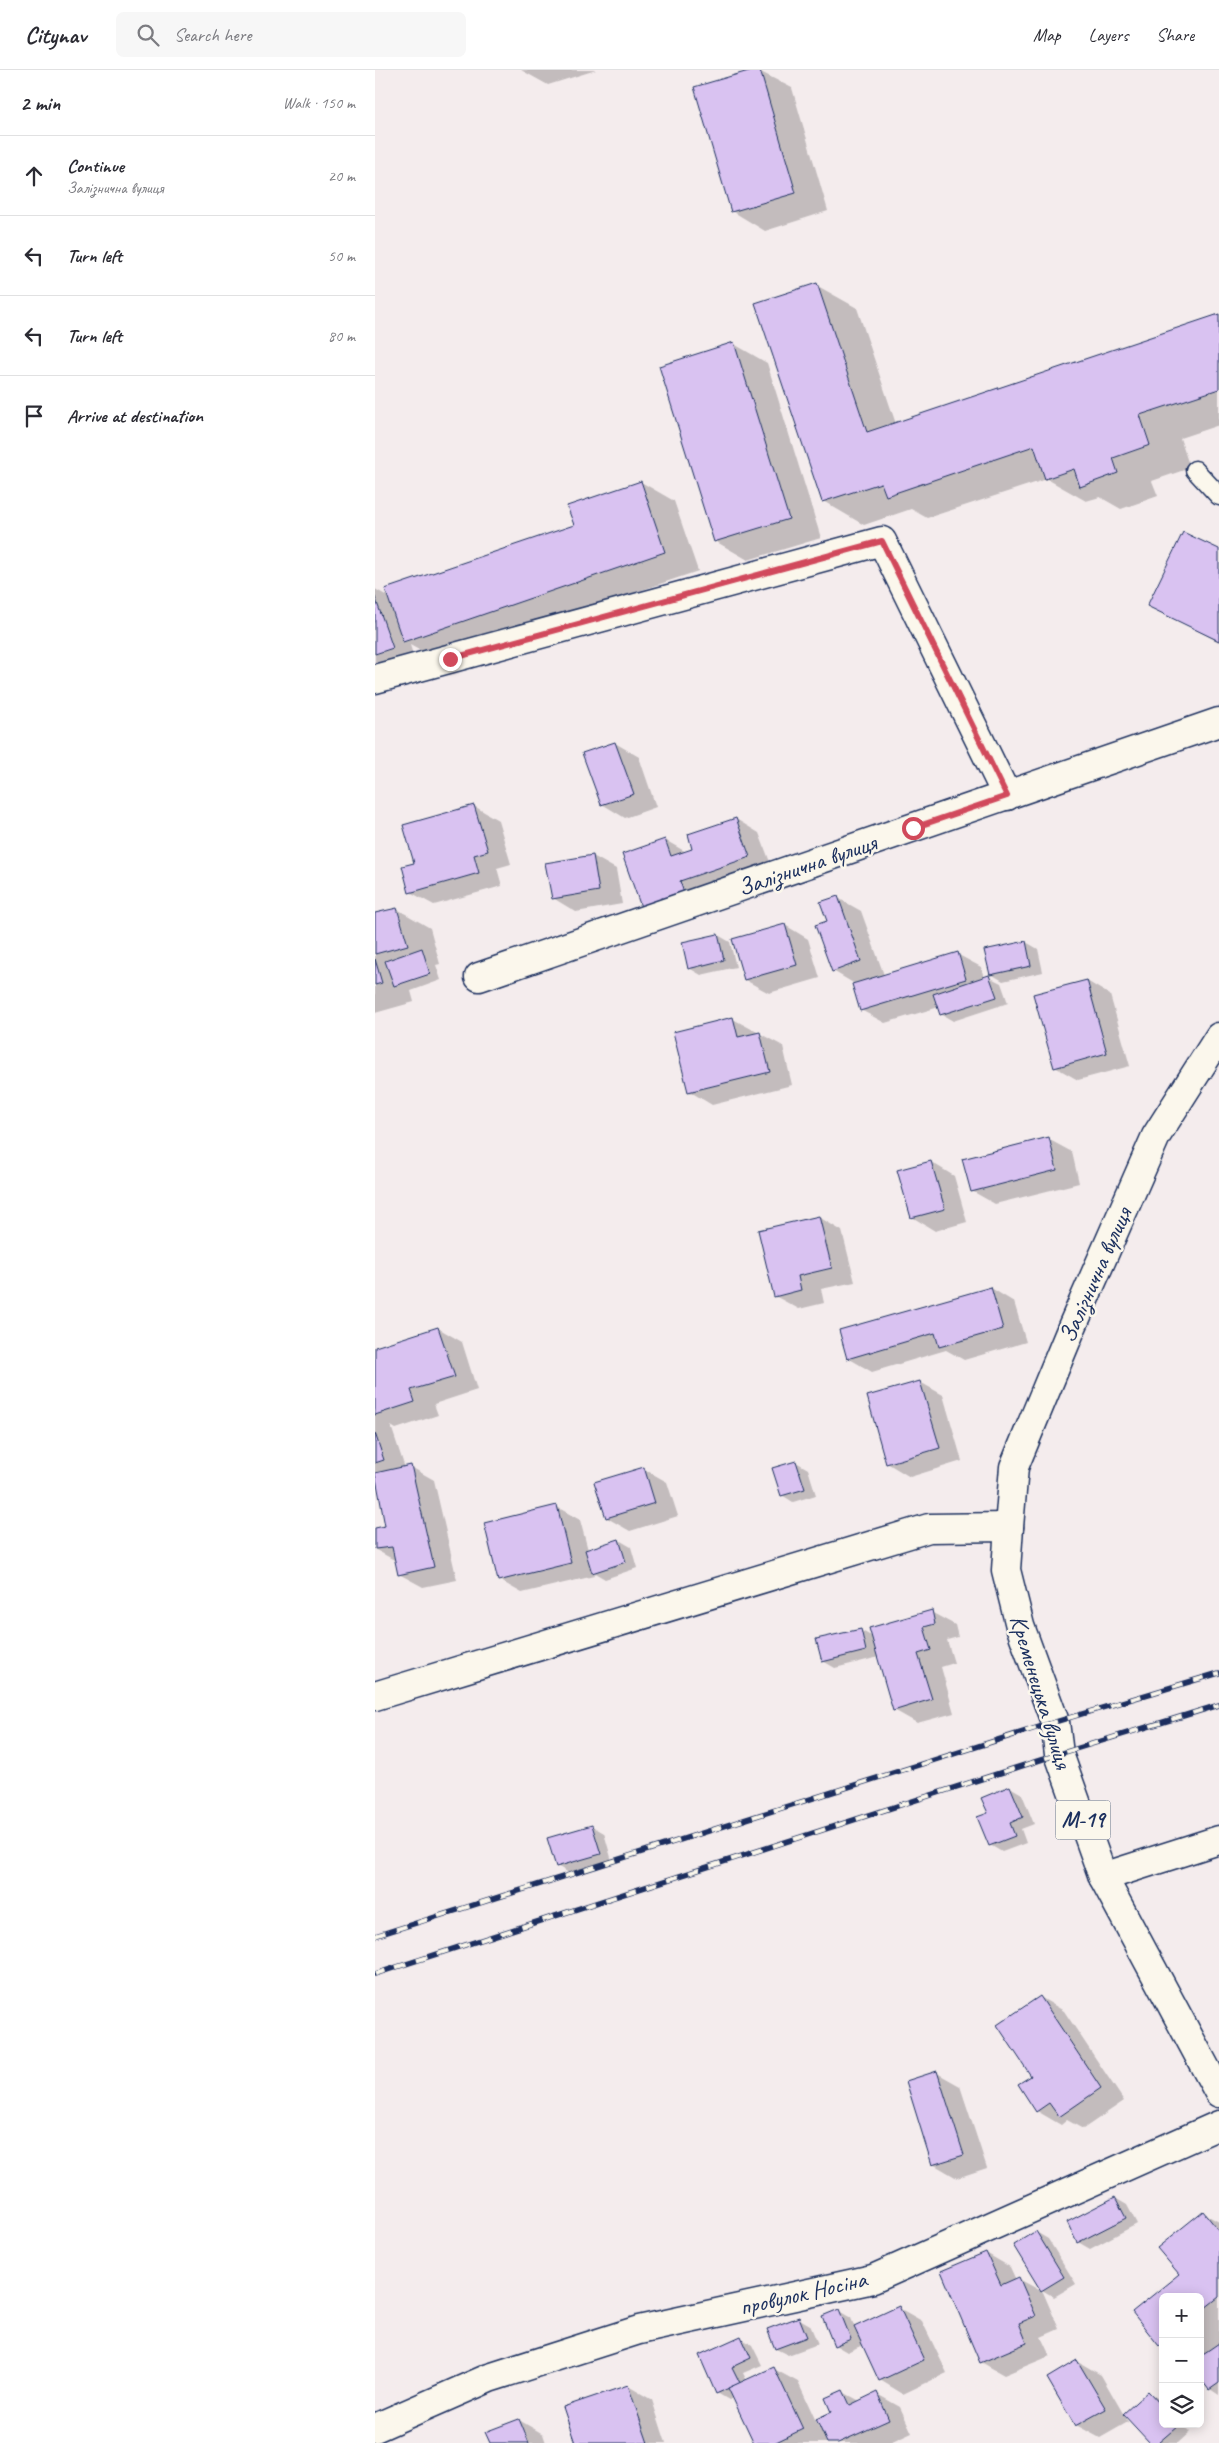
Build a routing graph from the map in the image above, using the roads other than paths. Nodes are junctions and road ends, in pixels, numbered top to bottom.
1 (1195, 470) dead end
2 (1219, 496) edge
3 (375, 679) edge
4 (1219, 722) edge
5 (1007, 796) junction
6 (479, 977) dead end
7 (1219, 1037) edge
8 (1009, 1527) junction
9 (375, 1696) edge
10 (1219, 1840) edge
11 (1103, 1876) junction
12 (1219, 2093) edge
13 (1219, 2125) edge
14 (375, 2428) edge

1 - 2 lane
3 - 5 main road
4 - 5 main road, Залізнична вулиця
5 - 6 main road, Залізнична вулиця
7 - 8 main road, Залізнична вулиця / М-19
8 - 9 main road
8 - 11 main road, Кременецька вулиця / М-19
10 - 11 main road
11 - 12 main road, Кременецька вулиця / М-19
13 - 14 main road, провулок Носіна

